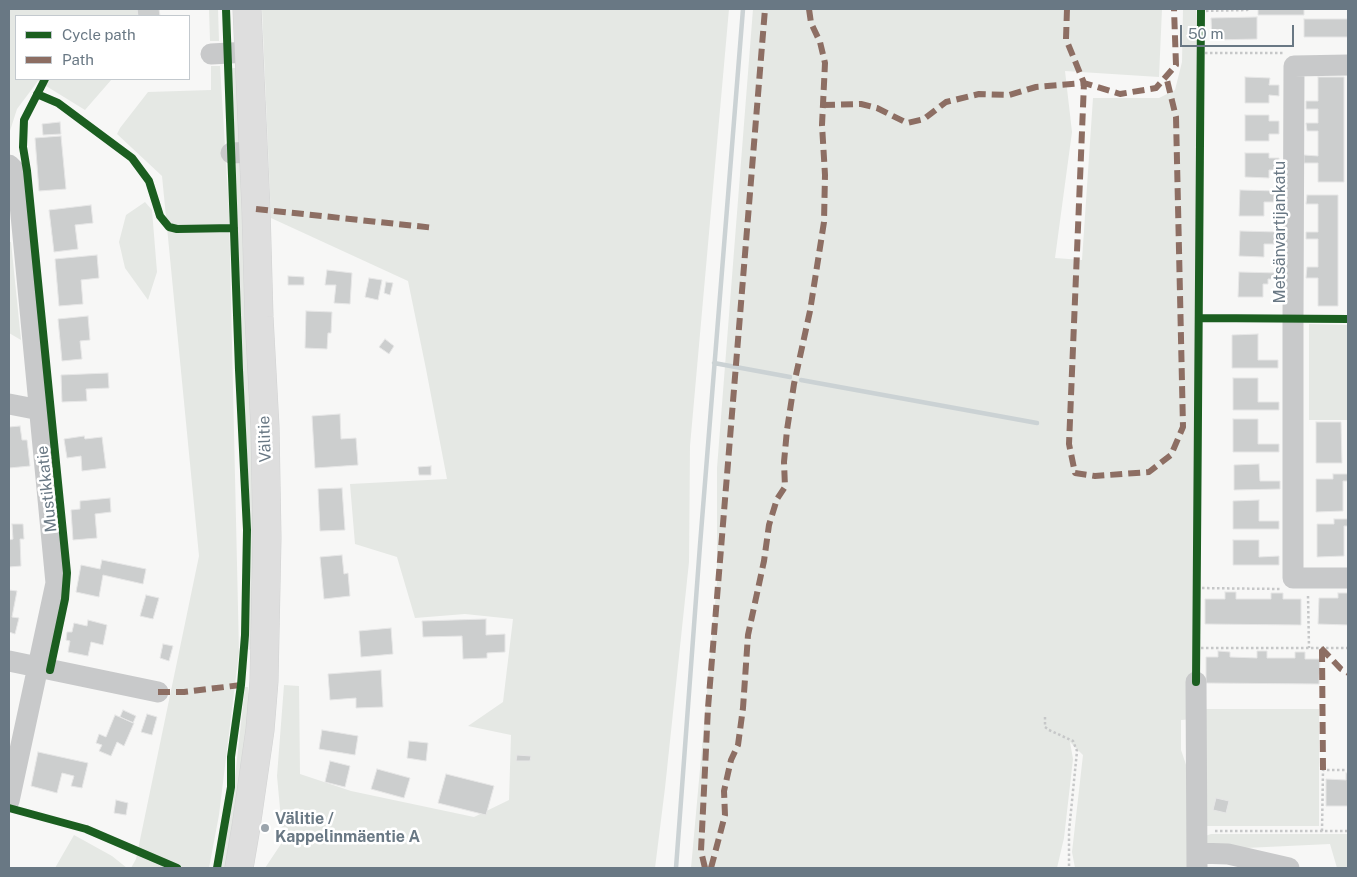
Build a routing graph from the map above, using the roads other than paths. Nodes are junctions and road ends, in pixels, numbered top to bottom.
1 (247, 9) edge
2 (249, 52) junction
3 (211, 54) dead end
4 (1348, 65) edge
5 (13, 169) edge
6 (9, 404) edge
7 (40, 410) junction
8 (1348, 578) edge
9 (9, 661) edge
10 (38, 667) junction
11 (1196, 682) road end
12 (158, 692) dead end
13 (9, 800) edge
14 (1197, 860) edge
15 (239, 868) edge
16 (1289, 868) edge

1 - 2 main road, Välitie
2 - 3 street
2 - 15 main road, Välitie
4 - 8 street, Metsänvartijankatu
5 - 7 street, Mustikkatie
6 - 7 street
7 - 10 street, Mustikkatie
9 - 10 street
10 - 12 street
10 - 13 street, Mustikkatie
11 - 14 street
14 - 16 street

